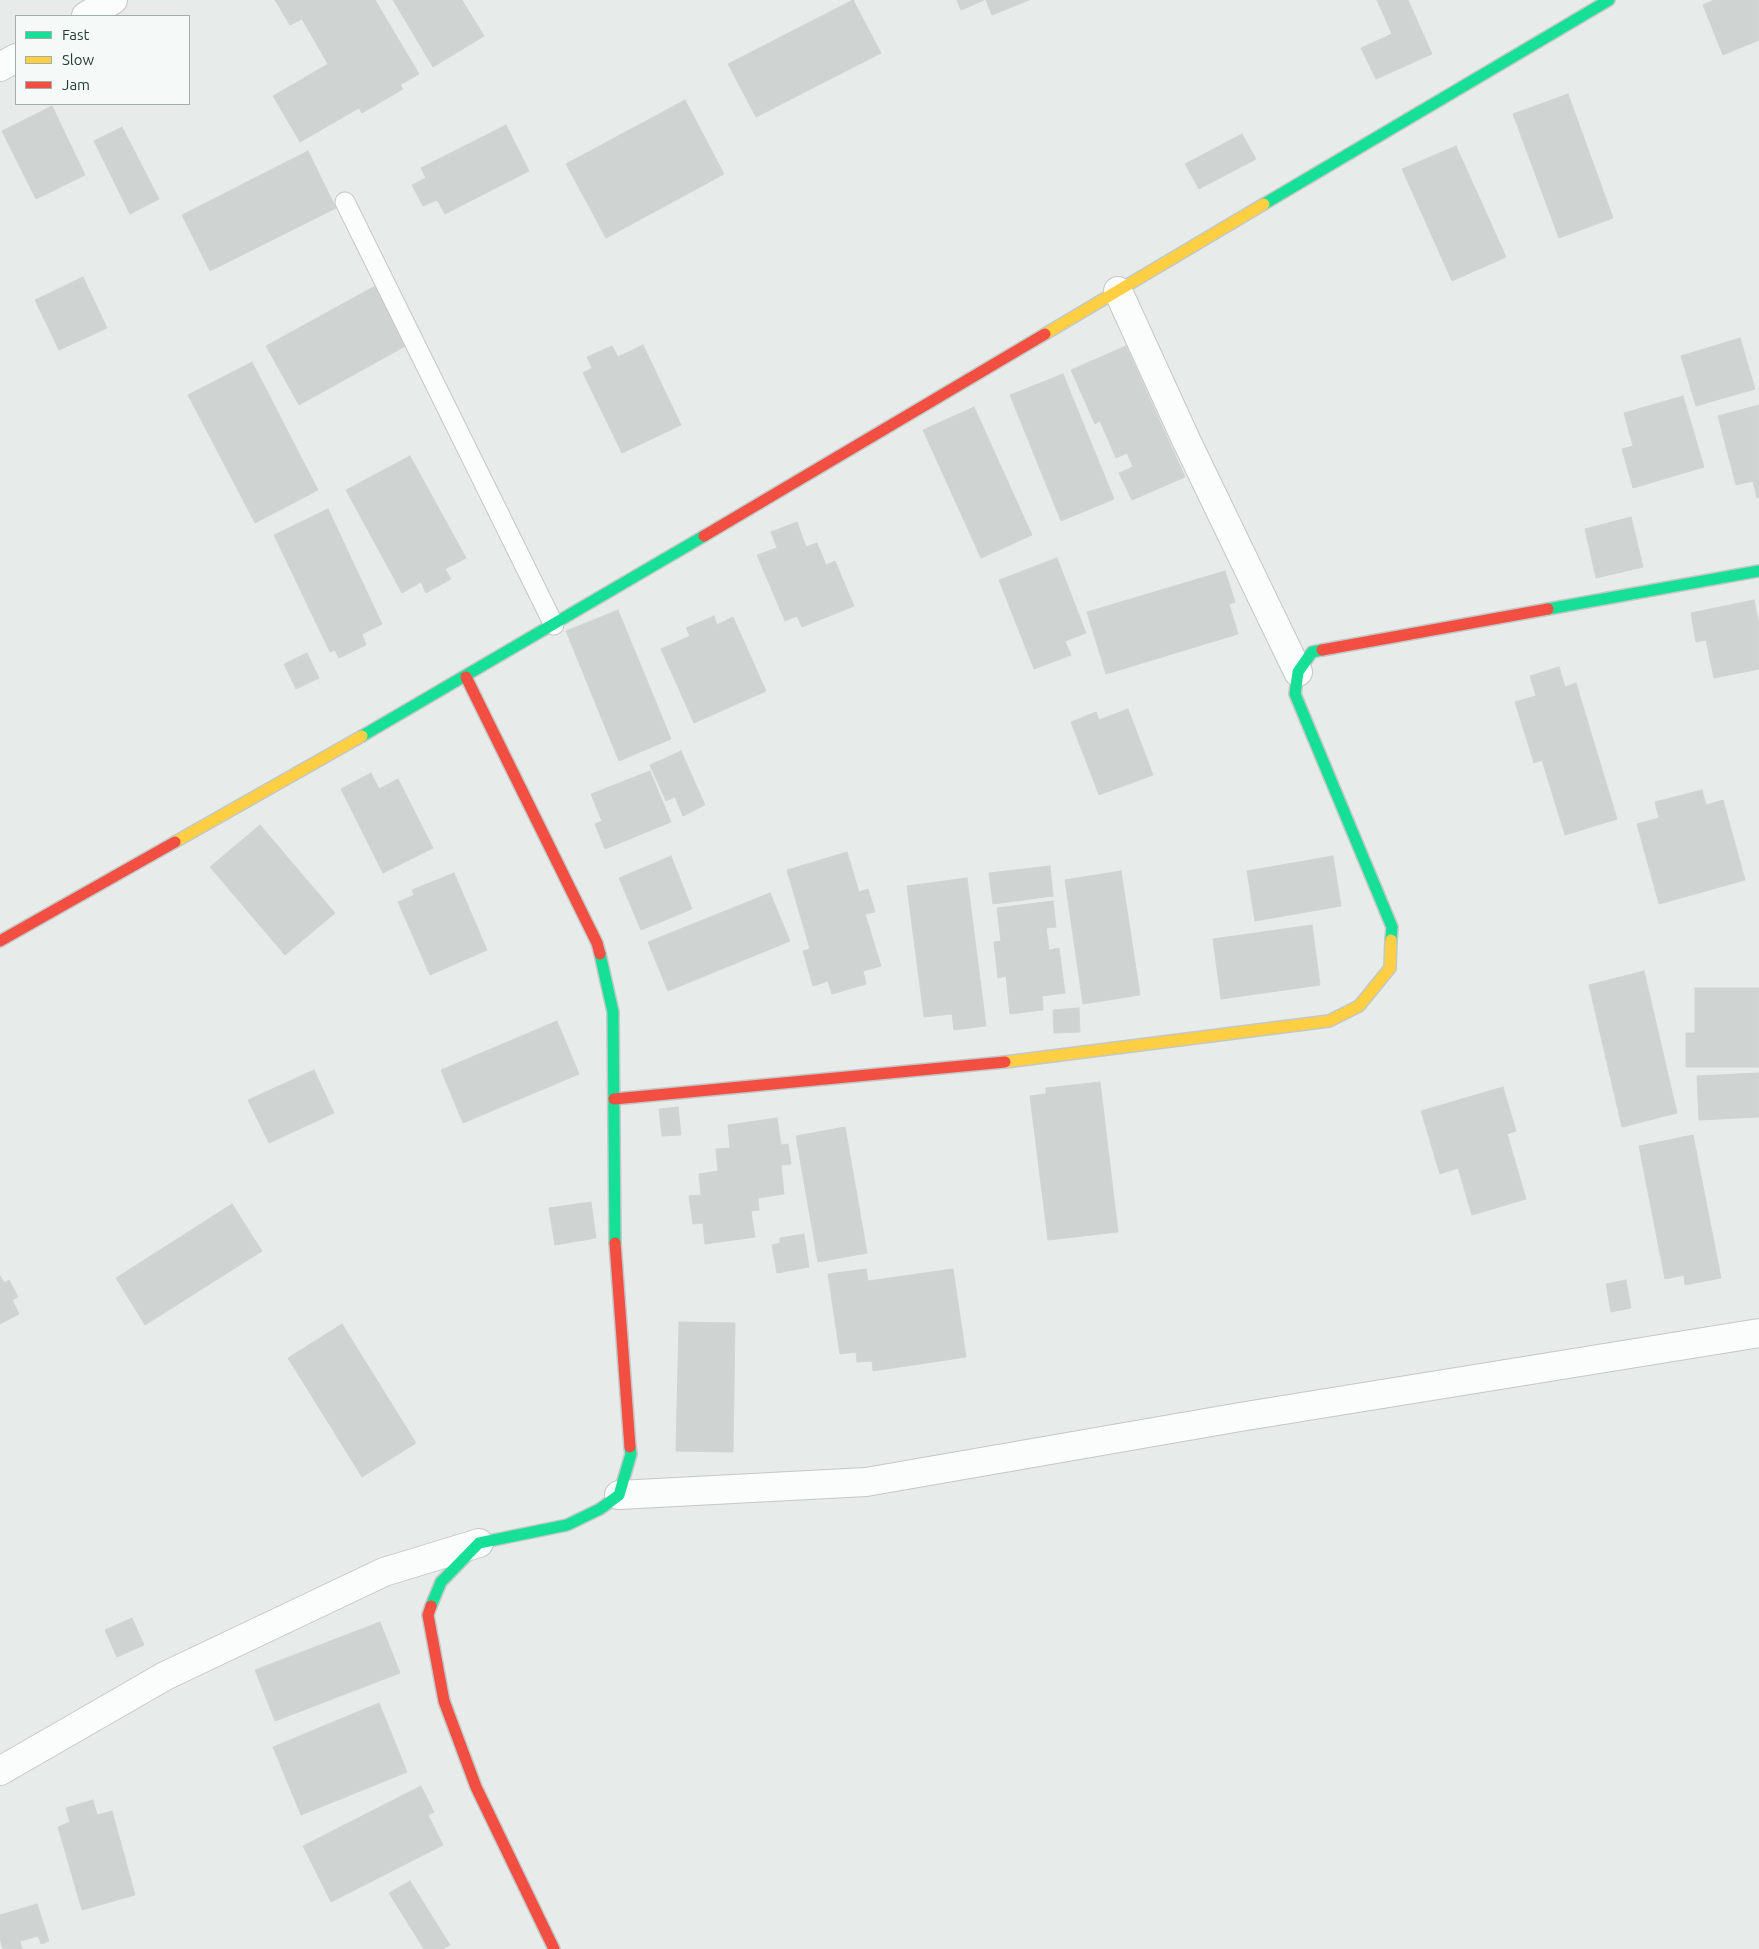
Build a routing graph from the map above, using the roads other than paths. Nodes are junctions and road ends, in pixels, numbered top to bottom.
1 (113, 0) edge
2 (1609, 0) edge
3 (88, 15) edge
4 (15, 59) edge
5 (0, 68) edge
6 (345, 202) dead end
7 (1118, 291) junction
8 (1759, 571) edge
9 (554, 625) junction
10 (1298, 672) junction
11 (466, 677) junction
12 (0, 941) edge
13 (614, 1099) junction
14 (1759, 1333) edge
15 (618, 1495) junction
16 (479, 1543) junction
17 (0, 1770) edge
18 (554, 1949) edge

1 - 3 street
2 - 7 street
4 - 5 street
6 - 9 lane
7 - 9 street
7 - 10 street
8 - 10 street
9 - 11 street
10 - 13 street
11 - 12 street
11 - 13 street
13 - 15 street
14 - 15 street
15 - 16 street
16 - 17 street
16 - 18 street

